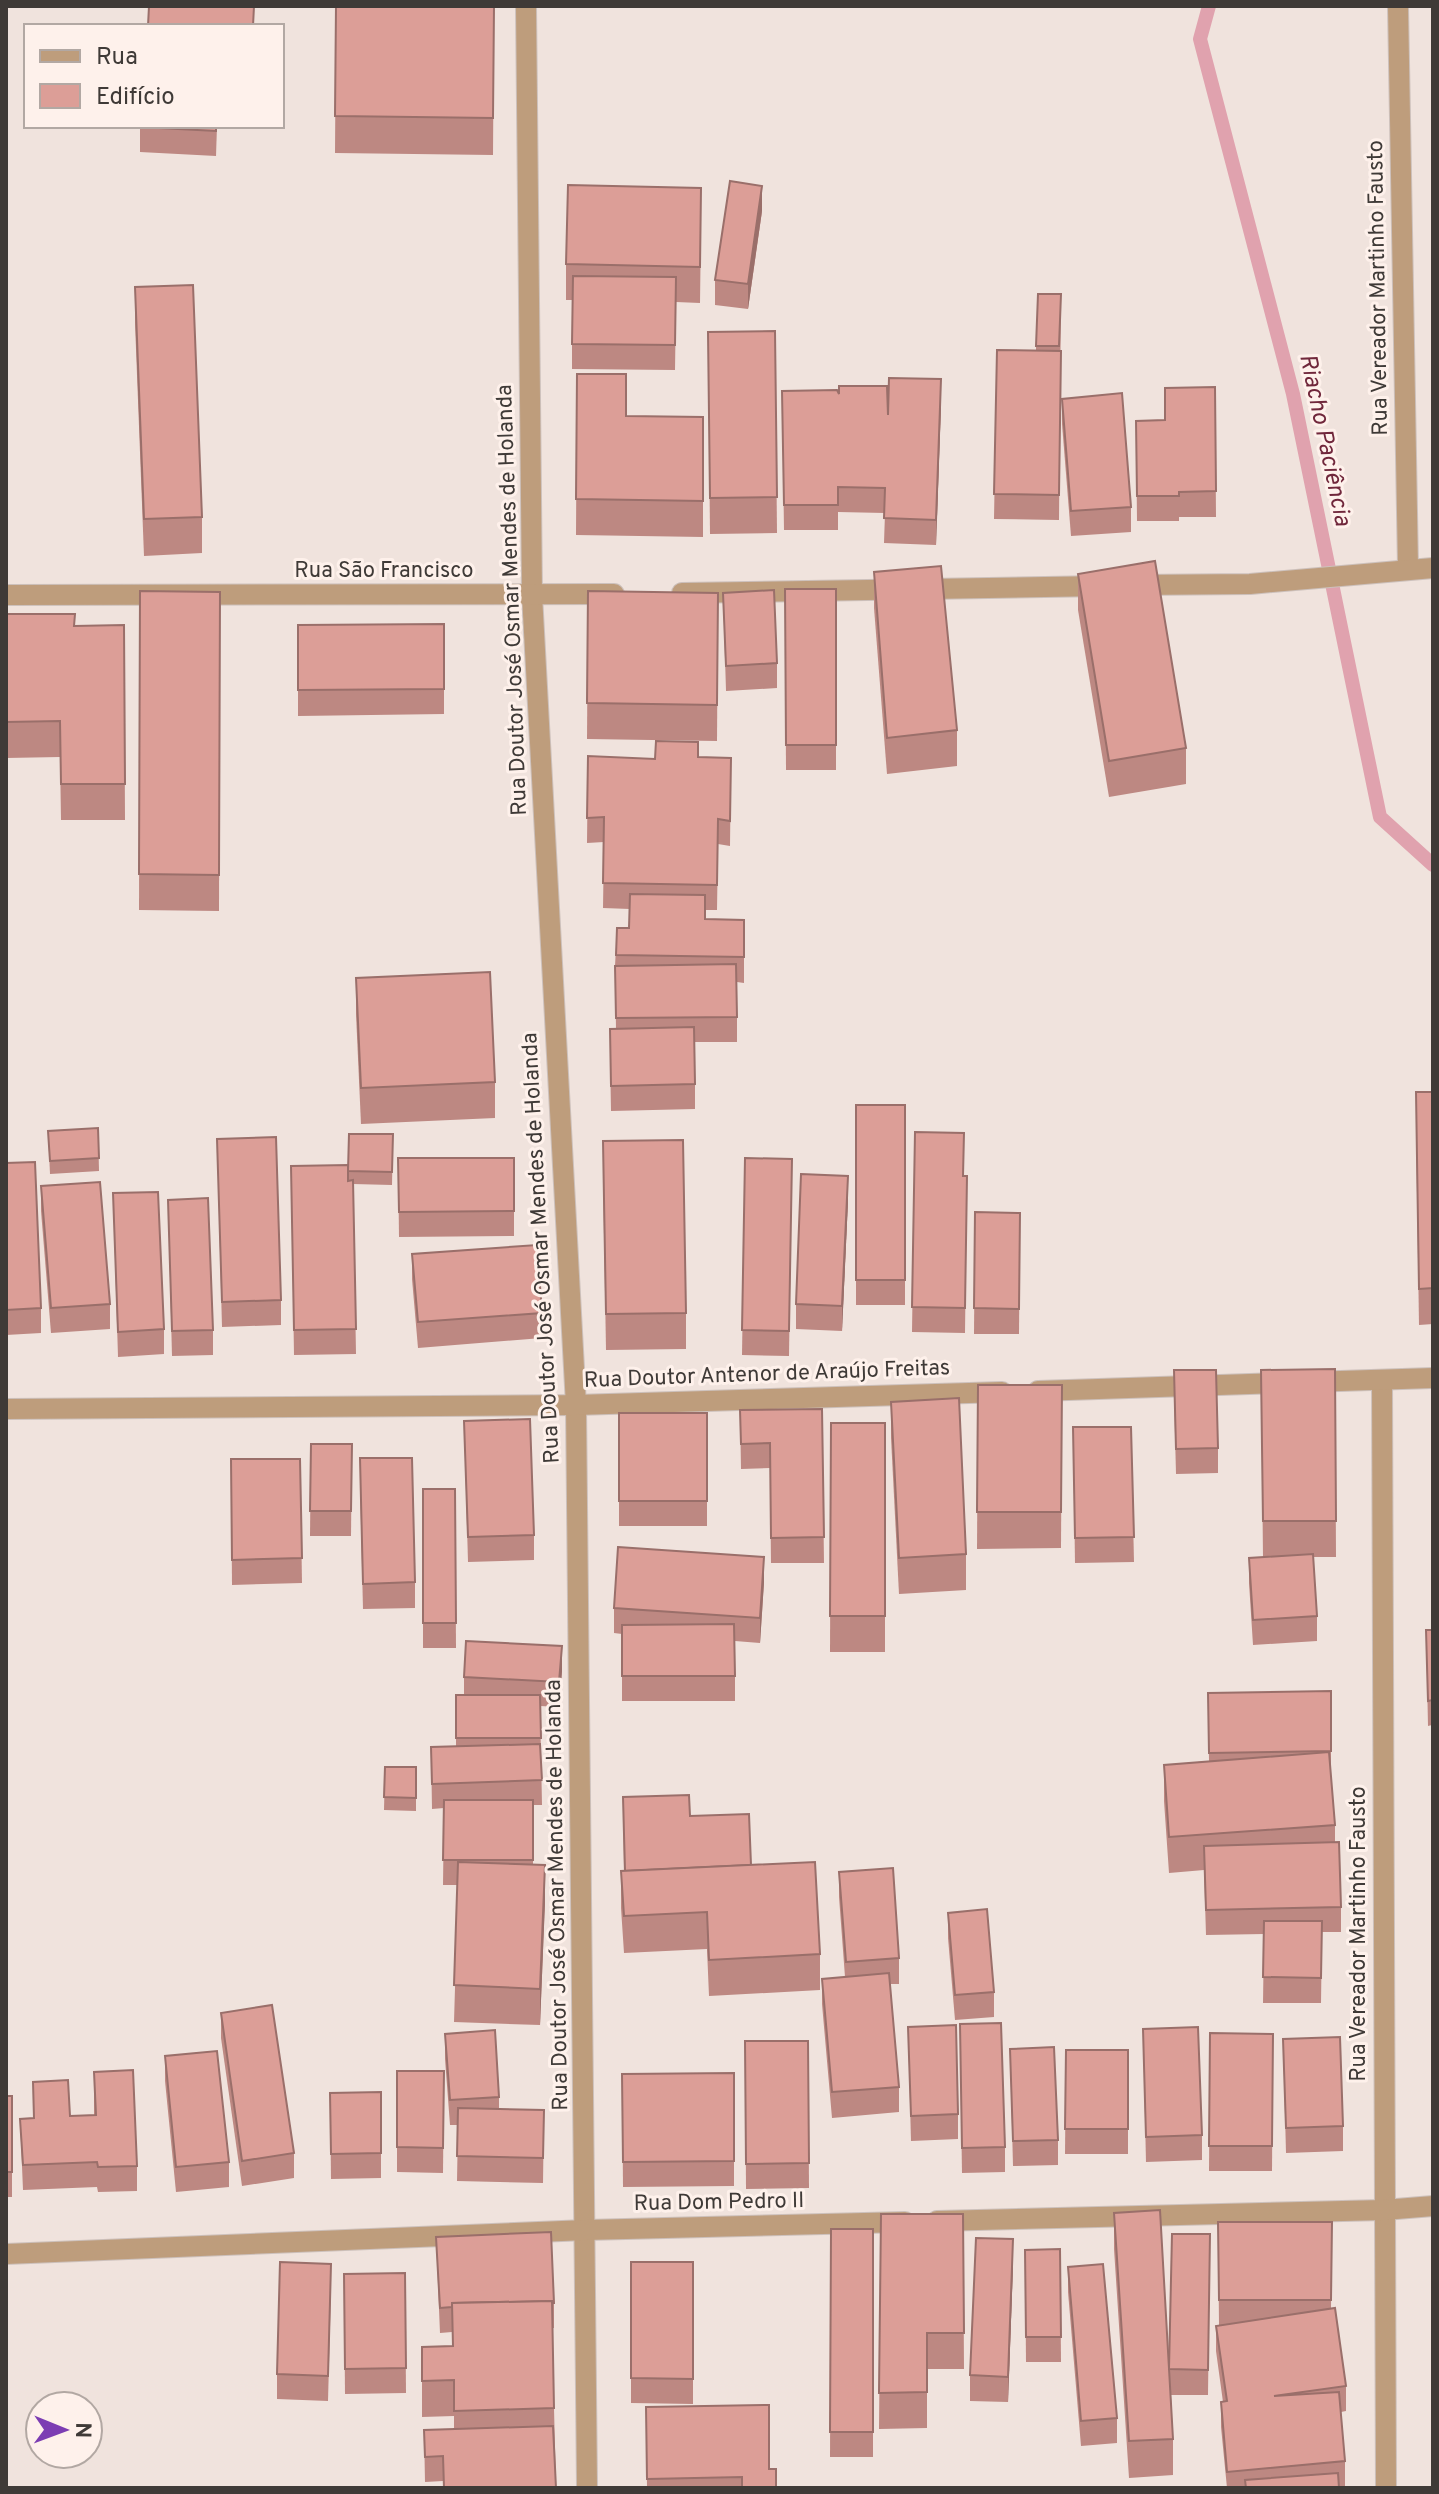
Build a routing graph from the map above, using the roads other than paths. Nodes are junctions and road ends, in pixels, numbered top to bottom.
1 (526, 6) edge
2 (1398, 6) edge
3 (1408, 568) junction
4 (1433, 568) edge
5 (660, 593) edge
6 (628, 594) edge
7 (6, 595) edge
8 (532, 595) junction
9 (1433, 1378) edge
10 (1382, 1380) junction
11 (576, 1405) junction
12 (6, 1409) edge
13 (1433, 2206) edge
14 (1384, 2210) junction
15 (586, 2230) junction
16 (6, 2254) edge
17 (587, 2488) edge
18 (1386, 2488) edge

1 - 8 street, Rua Doutor José Osmar Mendes de Holanda
2 - 3 street, Rua Vereador Martinho Fausto
3 - 4 street
3 - 5 street
6 - 8 street, Rua São Francisco
7 - 8 street, Rua São Francisco
8 - 11 street, Rua Doutor José Osmar Mendes de Holanda
9 - 10 street, Rua Doutor Antenor de Araújo Freitas
10 - 11 street, Rua Doutor Antenor de Araújo Freitas
10 - 14 street, Rua Vereador Martinho Fausto
11 - 12 street, Rua Doutor Antenor de Araújo Freitas
11 - 15 street, Rua Doutor José Osmar Mendes de Holanda
13 - 14 street, Rua Dom Pedro II
14 - 15 street, Rua Dom Pedro II
14 - 18 street, Rua Vereador Martinho Fausto
15 - 16 street, Rua Dom Pedro II
15 - 17 street, Rua Doutor José Osmar Mendes de Holanda

